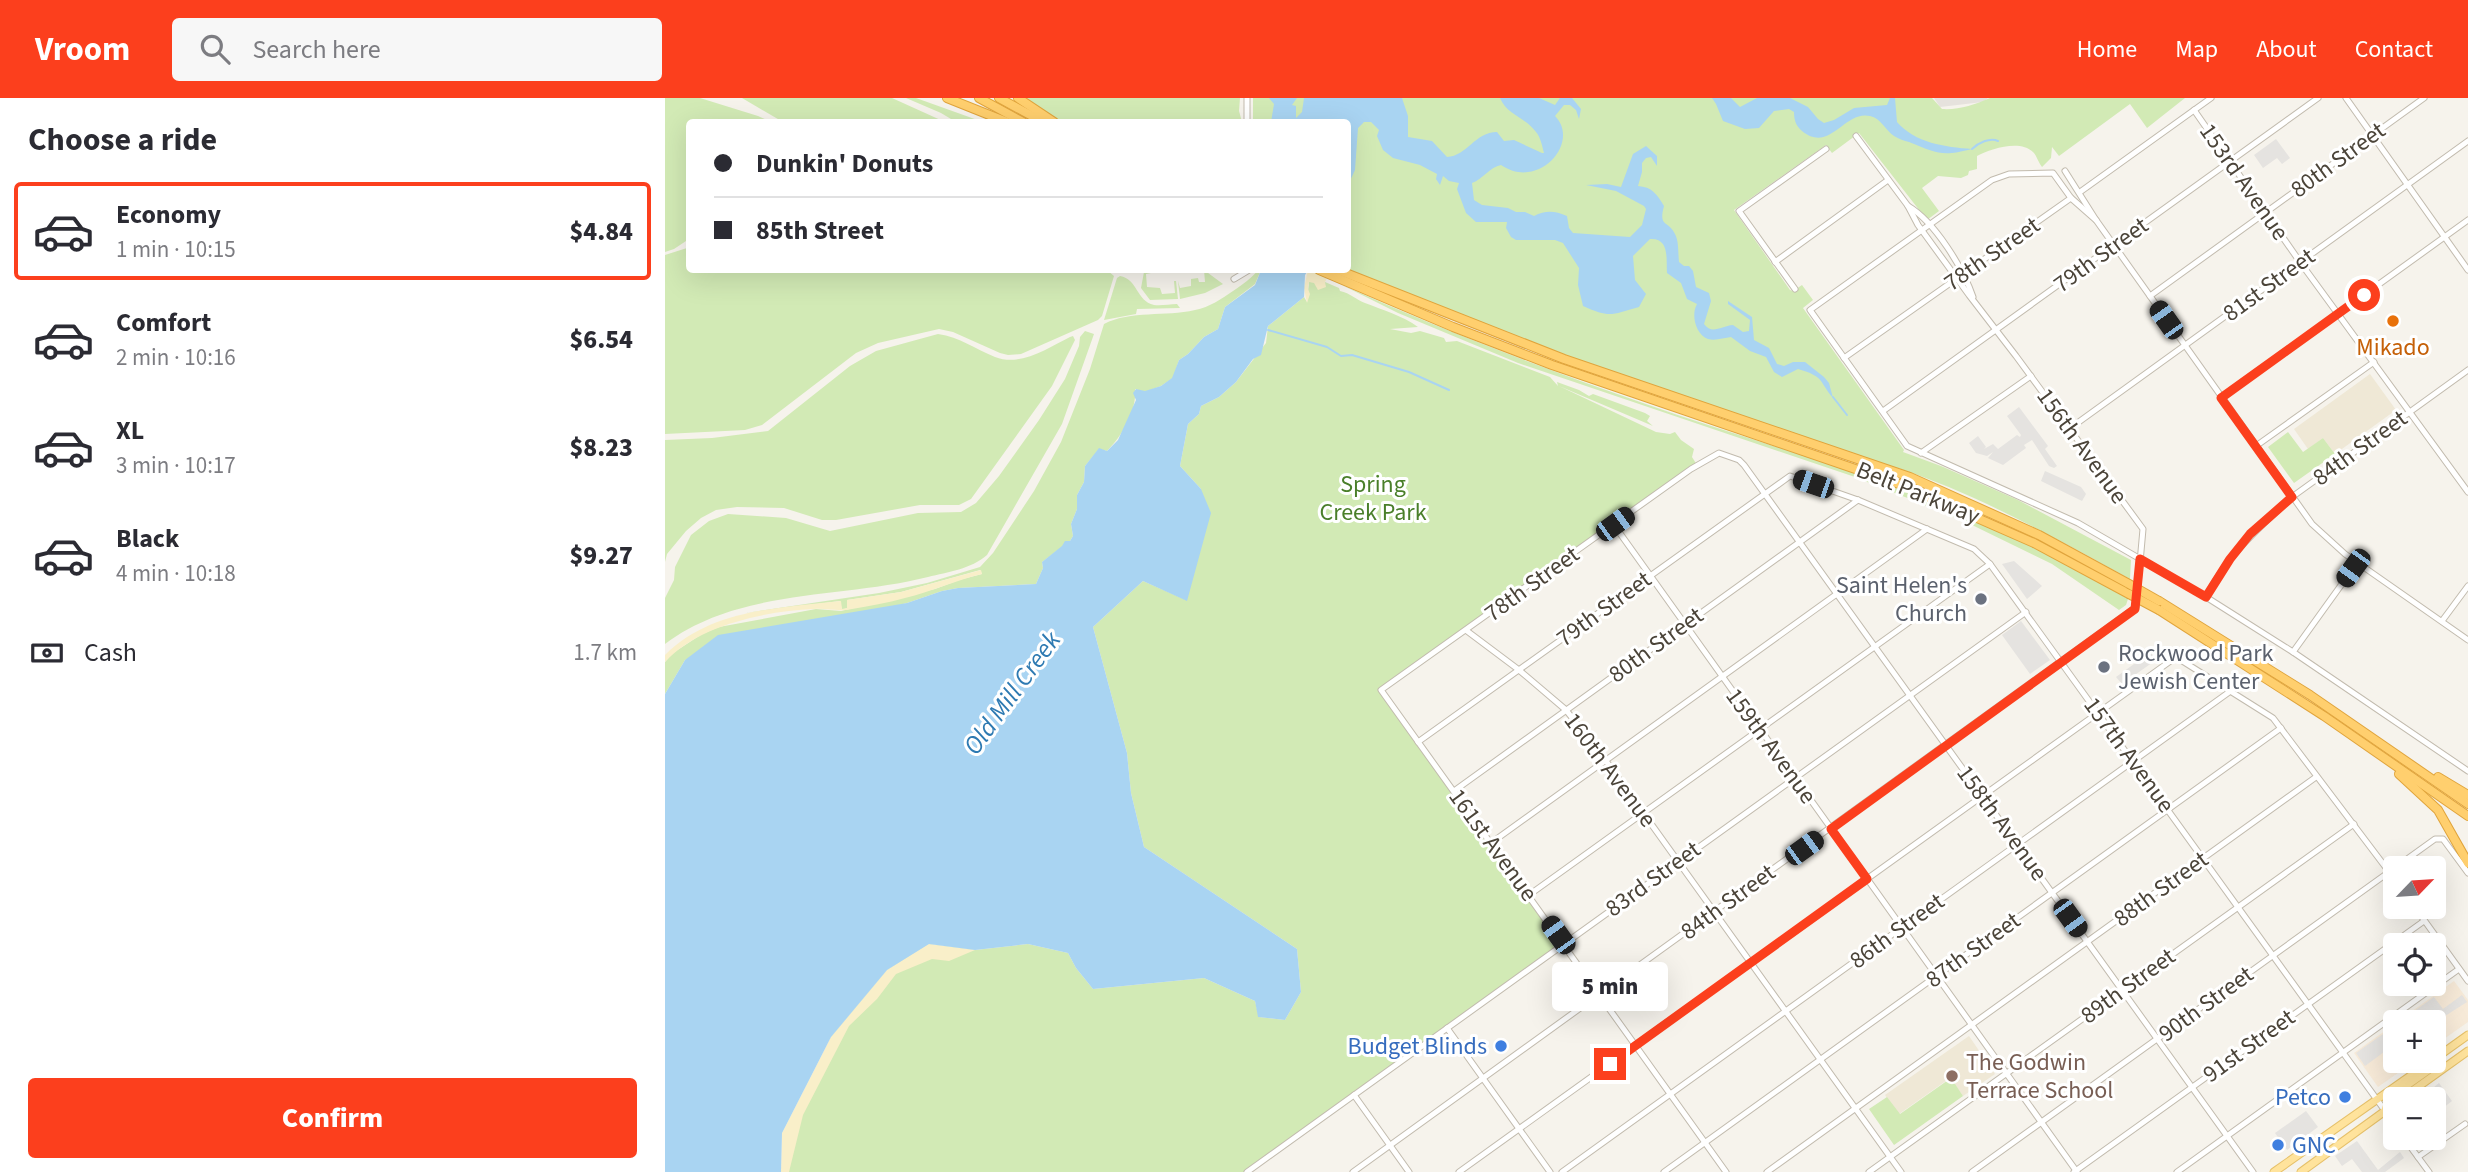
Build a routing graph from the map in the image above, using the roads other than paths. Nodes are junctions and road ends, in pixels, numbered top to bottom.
1 (947, 98) edge
2 (979, 98) edge
3 (999, 98) edge
4 (1018, 98) edge
5 (1247, 98) edge
6 (2211, 98) edge
7 (2318, 98) edge
8 (2346, 98) edge
9 (2424, 98) edge
10 (2194, 110) junction
11 (1000, 119) edge
12 (1018, 119) edge
13 (1038, 119) edge
14 (1049, 119) edge
15 (1247, 119) edge
16 (1856, 136) dead end
17 (2372, 136) junction
18 (2468, 141) edge
19 (1826, 149) dead end
20 (2230, 161) junction
21 (2065, 171) dead end
22 (1888, 180) junction
23 (2407, 185) junction
24 (2080, 192) junction
25 (2071, 198) junction
26 (1908, 206) junction
27 (2265, 212) junction
28 (2096, 220) junction
29 (2468, 220) edge
30 (1929, 225) junction
31 (1922, 230) junction
32 (2444, 237) junction
33 (2115, 246) junction
34 (1775, 262) junction
35 (2300, 262) junction
36 (2468, 270) edge
37 (1244, 273) edge
38 (1963, 273) junction
39 (1341, 274) edge
40 (1234, 279) dead end
41 (1957, 279) junction
42 (1795, 289) dead end
43 (2150, 296) junction
44 (1973, 300) junction
45 (2339, 314) junction
46 (1996, 330) junction
47 (2185, 345) junction
48 (1845, 358) junction
49 (2374, 362) junction
50 (2468, 370) edge
51 (2031, 376) junction
52 (2221, 398) junction
53 (1883, 411) junction
54 (2410, 411) junction
55 (2069, 429) junction
56 (2256, 446) junction
57 (1716, 453) joint
58 (1921, 453) junction
59 (1790, 476) joint
60 (2468, 492) edge
61 (1765, 494) junction
62 (2292, 497) junction
63 (1858, 500) junction
64 (1614, 525) junction
65 (1927, 529) junction
66 (1800, 542) junction
67 (2140, 559) junction
68 (2357, 563) junction
69 (1990, 564) junction
70 (1650, 576) junction
71 (2468, 586) edge
72 (1838, 594) junction
73 (2206, 597) junction
74 (2159, 606) junction
75 (2136, 607) joint
76 (2026, 612) junction
77 (2442, 621) junction
78 (1684, 625) junction
79 (1467, 631) junction
80 (2468, 640) edge
81 (1875, 646) junction
82 (2293, 652) junction
83 (2062, 662) junction
84 (1519, 670) junction
85 (1722, 677) junction
86 (2232, 690) junction
87 (1381, 691) joint
88 (1910, 695) junction
89 (1566, 710) junction
90 (2099, 712) junction
91 (2281, 728) junction
92 (1759, 730) junction
93 (1418, 742) junction
94 (1946, 745) junction
95 (2368, 746) junction
96 (2393, 752) junction
97 (1606, 761) junction
98 (2134, 761) junction
99 (2468, 771) edge
100 (2316, 777) junction
101 (1794, 778) junction
102 (1454, 791) junction
103 (1982, 796) junction
104 (2468, 796) edge
105 (2468, 804) edge
106 (2169, 809) junction
107 (1643, 813) junction
108 (2468, 816) edge
109 (2354, 824) junction
110 (1831, 829) junction
111 (1491, 843) junction
112 (2018, 845) junction
113 (2411, 856) edge
114 (2203, 858) junction
115 (1678, 861) junction
116 (2468, 863) edge
117 (2383, 864) edge
118 (2468, 873) edge
119 (2383, 876) edge
120 (1867, 879) junction
121 (2052, 893) junction
122 (1529, 895) junction
123 (2238, 907) junction
124 (1715, 912) junction
125 (2424, 921) joint
126 (1902, 928) junction
127 (2087, 942) junction
128 (1563, 944) junction
129 (2273, 955) junction
130 (1751, 962) junction
131 (2459, 969) junction
132 (1936, 976) junction
133 (2468, 981) edge
134 (2122, 990) junction
135 (1599, 995) junction
136 (2308, 1004) junction
137 (1786, 1011) junction
138 (1971, 1025) junction
139 (1447, 1028) junction
140 (2468, 1035) edge
141 (2157, 1039) junction
142 (1635, 1045) junction
143 (2446, 1051) edge
144 (2468, 1051) edge
145 (2344, 1053) junction
146 (1821, 1060) junction
147 (2006, 1073) junction
148 (2415, 1073) edge
149 (2424, 1073) edge
150 (1483, 1079) junction
151 (2192, 1087) junction
152 (2404, 1087) edge
153 (2418, 1087) edge
154 (1670, 1094) junction
155 (1354, 1095) junction
156 (2377, 1100) junction
157 (1856, 1108) junction
158 (2383, 1108) edge
159 (2383, 1112) edge
160 (2041, 1122) junction
161 (2465, 1124) dead end
162 (1519, 1129) junction
163 (2227, 1136) junction
164 (1705, 1143) junction
165 (1390, 1145) junction
166 (2413, 1150) edge
167 (1890, 1157) junction
168 (2418, 1157) junction
169 (1247, 1172) edge
170 (1353, 1172) edge
171 (1409, 1172) edge
172 (1459, 1172) edge
173 (1550, 1172) edge
174 (1562, 1172) edge
175 (1664, 1172) edge
176 (1726, 1172) edge
177 (1767, 1172) edge
178 (1869, 1172) edge
179 (1901, 1172) edge
180 (1972, 1172) edge
181 (2076, 1172) edge
182 (2177, 1172) edge
183 (2253, 1172) edge
184 (2274, 1172) edge
185 (2301, 1172) edge
186 (2429, 1172) edge

1 - 11 highway
2 - 12 highway
3 - 13 highway
4 - 14 highway
5 - 15 street
6 - 10 street
7 - 20 street, 79th Street
8 - 17 street
9 - 17 street, 80th Street
10 - 20 street, 153rd Avenue
10 - 24 street
16 - 22 street, 156th Avenue
17 - 23 street
17 - 27 street, 80th Street
18 - 23 street, 81st Street
19 - 34 street
20 - 27 street, 153rd Avenue
20 - 33 street, 79th Street
21 - 24 street
22 - 26 street, 156th Avenue
22 - 34 street
23 - 32 street
23 - 35 street, 81st Street
24 - 28 street
25 - 28 street
25 - 30 street
25 - 38 street, 78th Street
26 - 30 street, 156th Avenue
26 - 31 street, 156th Avenue
27 - 35 street, 153rd Avenue
27 - 43 street, 80th Street
28 - 33 street
29 - 32 street
30 - 31 street
30 - 38 street, 156th Avenue
31 - 41 street, 156th Avenue
31 - 48 street
32 - 36 street
32 - 45 street
33 - 43 street
33 - 46 street, 79th Street
34 - 42 street
35 - 45 street, 153rd Avenue
35 - 47 street, 81st Street
37 - 40 street
38 - 41 street, 78th Street
38 - 44 street, 156th Avenue
39 - 74 highway, Belt Parkway, bridge
39 - 74 highway, Belt Parkway, bridge
41 - 44 street, 156th Avenue
41 - 48 street, 78th Street
43 - 47 street
44 - 46 street, 156th Avenue
45 - 49 street, 153rd Avenue
45 - 52 street
46 - 51 street, 156th Avenue
46 - 53 street, 79th Street
47 - 52 street
47 - 55 street, 81st Street
48 - 53 street
49 - 54 street, 153rd Avenue
49 - 56 street
50 - 54 street, 84th Street
51 - 55 street, 156th Avenue
51 - 58 street
52 - 56 street
53 - 58 street
54 - 60 street, 153rd Avenue
54 - 62 street, 84th Street
55 - 67 street, 156th Avenue
56 - 62 street
57 - 61 street, 158th Avenue
57 - 64 street, 78th Street
58 - 67 street
59 - 61 street, 79th Street
59 - 63 street, 157th Avenue
61 - 66 street, 158th Avenue
61 - 70 street, 79th Street
62 - 68 street
62 - 73 street, 84th Street
63 - 65 street, 157th Avenue
63 - 66 street, 80th Street
64 - 70 street, 159th Avenue
64 - 79 street, 78th Street
65 - 69 street, 157th Avenue
65 - 72 street
66 - 72 street, 158th Avenue
66 - 78 street, 80th Street
67 - 73 street
67 - 75 street, 156th Avenue
68 - 77 street
68 - 82 street
69 - 76 street, 157th Avenue
69 - 81 street
70 - 78 street, 159th Avenue
70 - 84 street, 79th Street
71 - 77 street
72 - 81 street, 158th Avenue
72 - 85 street
73 - 82 street
74 - 95 highway, Belt Parkway
74 - 96 highway, Belt Parkway
75 - 83 street, 84th Street
76 - 83 street, 157th Avenue
76 - 88 street, 83rd Street
77 - 80 street
78 - 85 street, 159th Avenue
78 - 89 street, 80th Street
79 - 84 street, 160th Avenue
79 - 87 street, 78th Street
81 - 88 street, 158th Avenue
81 - 92 street
82 - 99 street
83 - 90 street, 157th Avenue
83 - 94 street, 84th Street
84 - 89 street, 160th Avenue
84 - 93 street, 79th Street
85 - 92 street, 159th Avenue
85 - 97 street
86 - 90 street
86 - 91 street
86 - 98 street, 86th Street
87 - 93 street, 161st Avenue
88 - 94 street, 158th Avenue
88 - 101 street, 83rd Street
89 - 97 street, 160th Avenue
89 - 102 street, 80th Street
90 - 98 street, 157th Avenue
90 - 103 street
91 - 100 street
91 - 106 street, 87th Street
92 - 101 street, 159th Avenue
92 - 107 street
93 - 102 street, 161st Avenue
94 - 103 street, 158th Avenue
94 - 110 street, 84th Street
95 - 108 highway, Belt Parkway
95 - 116 highway
96 - 104 highway
96 - 105 highway, Belt Parkway
97 - 107 street, 160th Avenue
97 - 111 street
98 - 106 street, 157th Avenue
98 - 112 street, 86th Street
100 - 109 street
100 - 114 street, 88th Street
101 - 110 street, 159th Avenue
101 - 115 street, 83rd Street
102 - 111 street, 161st Avenue
103 - 112 street, 158th Avenue
103 - 120 street
106 - 114 street, 157th Avenue
106 - 121 street, 87th Street
107 - 115 street, 160th Avenue
107 - 122 street
109 - 117 street
109 - 123 street, 89th Street
110 - 120 street, 159th Avenue
110 - 124 street, 84th Street
111 - 122 street, 161st Avenue
112 - 121 street, 158th Avenue
112 - 126 street, 86th Street
113 - 118 street, 90th Street
114 - 123 street, 157th Avenue
114 - 127 street, 88th Street
115 - 124 street, 160th Avenue
115 - 128 street, 83rd Street
119 - 129 street, 90th Street
120 - 126 street, 159th Avenue
120 - 130 street
121 - 127 street, 158th Avenue
121 - 132 street, 87th Street
122 - 128 street, 161st Avenue
123 - 129 street, 157th Avenue
123 - 134 street, 89th Street
124 - 130 street, 160th Avenue
124 - 135 street, 84th Street
125 - 131 street
125 - 136 street, 91st Street
126 - 132 street, 159th Avenue
126 - 137 street, 86th Street
127 - 134 street, 158th Avenue
127 - 138 street, 88th Street
128 - 135 street, 161st Avenue
128 - 139 street, 83rd Street
129 - 136 street, 157th Avenue
129 - 141 street, 90th Street
130 - 137 street, 160th Avenue
130 - 142 street
131 - 133 street
131 - 145 street
132 - 138 street, 159th Avenue
132 - 146 street, 87th Street
134 - 141 street, 158th Avenue
134 - 147 street, 89th Street
135 - 142 street, 161st Avenue
135 - 150 street, 84th Street
136 - 145 street, 157th Avenue
136 - 151 street, 91st Street
137 - 146 street, 160th Avenue
137 - 154 street, 86th Street
138 - 147 street, 159th Avenue
138 - 157 street, 88th Street
139 - 150 street
139 - 155 street, 83rd Street
140 - 143 main road
141 - 151 street, 158th Avenue
141 - 160 street, 90th Street
142 - 154 street, 161st Avenue
142 - 162 street
144 - 153 main road
145 - 156 street, 157th Avenue
145 - 163 street
146 - 157 street, 160th Avenue
146 - 164 street, 87th Street
147 - 160 street, 159th Avenue
147 - 167 street, 89th Street
148 - 156 main road
149 - 152 main road
150 - 162 street
150 - 165 street, 84th Street
151 - 163 street, 158th Avenue
151 - 181 street, 91st Street
154 - 164 street, 161st Avenue
154 - 174 street, 86th Street
155 - 165 street
155 - 169 street, 83rd Street
156 - 158 street, 157th Avenue
156 - 184 main road
157 - 167 street, 160th Avenue
157 - 177 street, 88th Street
159 - 185 main road
160 - 180 street, 90th Street
160 - 181 street, 159th Avenue
161 - 168 street
162 - 172 street
162 - 173 street
163 - 182 street
163 - 183 street, 158th Avenue
164 - 175 street, 87th Street
164 - 176 street, 161st Avenue
165 - 170 street, 84th Street
165 - 171 street
166 - 168 street
167 - 178 street, 89th Street
167 - 179 street, 160th Avenue
168 - 186 street

